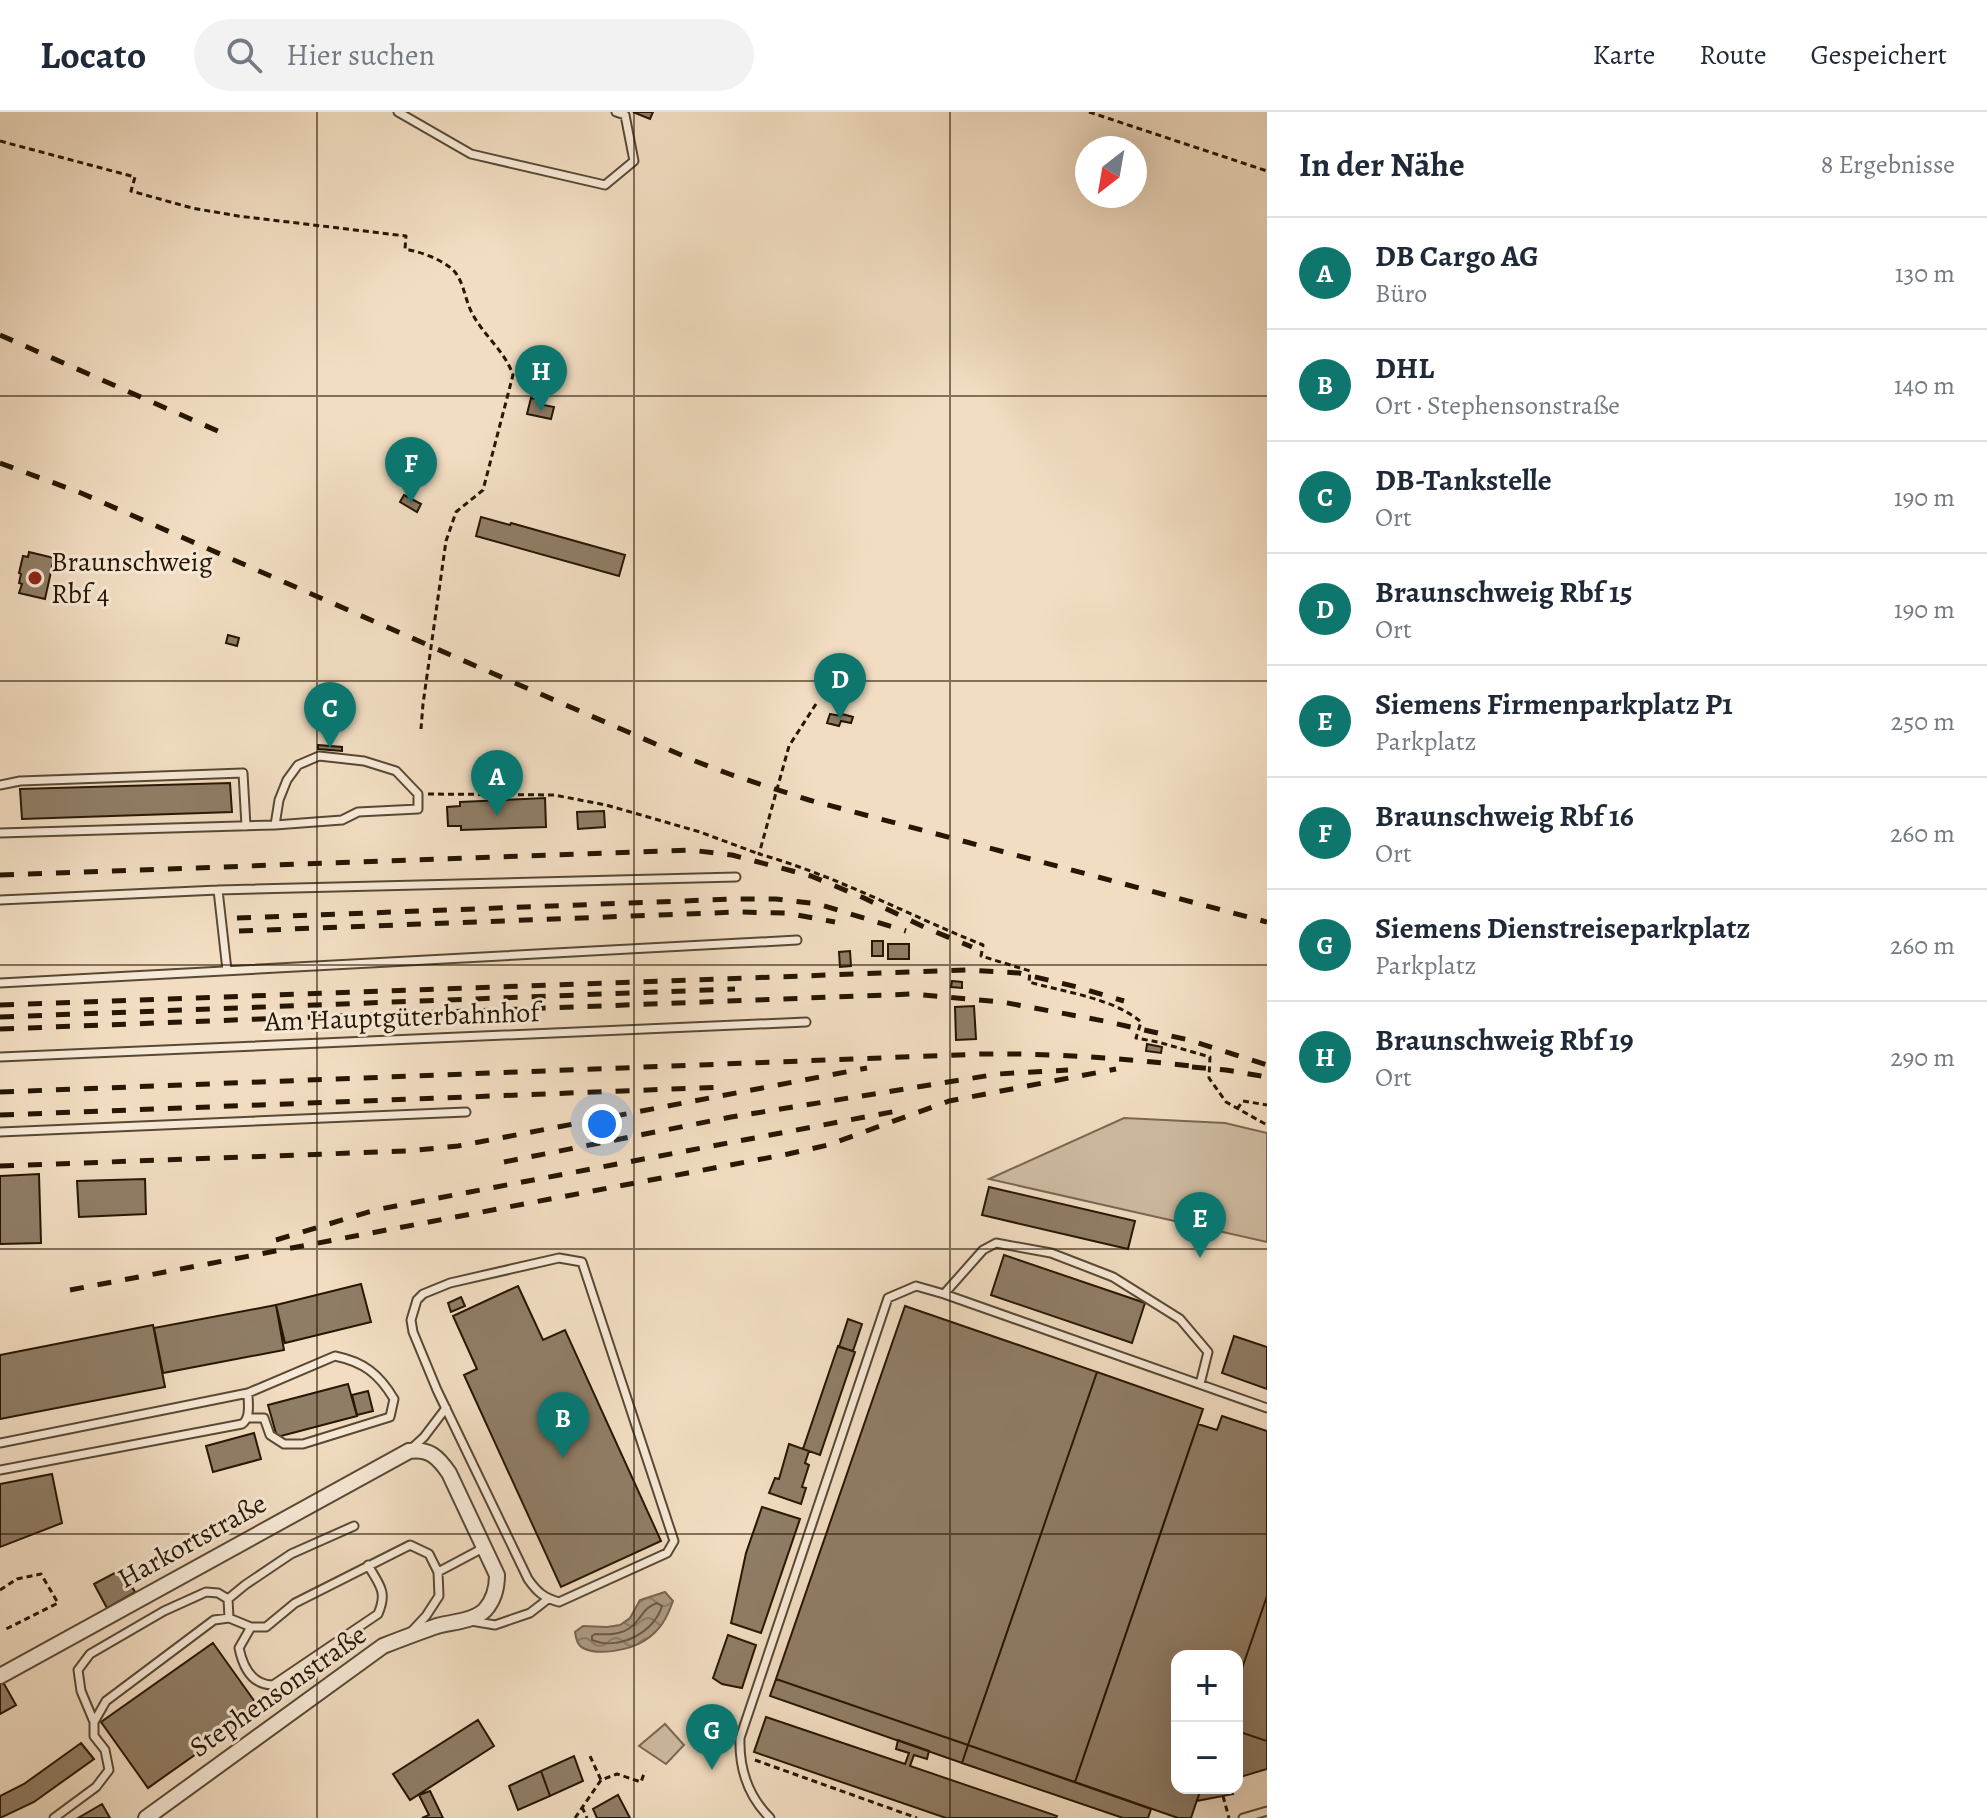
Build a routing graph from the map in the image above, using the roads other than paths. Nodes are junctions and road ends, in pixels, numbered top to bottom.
1 (398, 112) edge
2 (616, 112) edge
3 (0, 785) edge
4 (275, 825) junction
5 (246, 826) junction
6 (0, 833) edge
7 (736, 877) dead end
8 (218, 890) junction
9 (0, 900) edge
10 (797, 940) dead end
11 (227, 970) junction
12 (0, 983) edge
13 (806, 1022) dead end
14 (0, 1057) edge
15 (466, 1112) dead end
16 (0, 1132) edge
17 (944, 1294) junction
18 (1200, 1384) junction
19 (248, 1393) junction
20 (446, 1408) junction
21 (1267, 1408) edge
22 (248, 1418) junction
23 (0, 1443) edge
24 (409, 1451) junction
25 (0, 1470) edge
26 (354, 1526) dead end
27 (485, 1547) junction
28 (368, 1565) junction
29 (438, 1572) junction
30 (228, 1599) junction
31 (548, 1599) junction
32 (229, 1618) junction
33 (465, 1619) junction
34 (251, 1627) junction
35 (407, 1636) junction
36 (0, 1676) edge
37 (94, 1722) junction
38 (1267, 1811) edge
39 (54, 1818) edge
40 (146, 1818) edge
41 (770, 1818) edge
42 (1243, 1818) edge

1 - 2 lane
3 - 5 lane
4 - 4 lane
4 - 5 lane
5 - 6 lane
7 - 8 lane
8 - 9 lane
8 - 11 lane
10 - 11 lane, Am Hauptgüterbahnhof
11 - 12 lane, Am Hauptgüterbahnhof
13 - 14 lane, Am Hauptgüterbahnhof
15 - 16 lane
17 - 18 lane
17 - 18 lane
17 - 41 lane
18 - 21 lane
19 - 22 lane
19 - 22 lane
19 - 23 lane
20 - 24 lane
20 - 31 lane
20 - 31 lane
22 - 25 lane
24 - 27 street, Stephensonstraße
24 - 36 street, Harkortstraße
26 - 30 lane
27 - 29 lane
27 - 33 street, Stephensonstraße
28 - 29 lane
28 - 34 lane
28 - 34 lane
29 - 35 lane
30 - 32 lane
30 - 37 lane
31 - 33 lane
32 - 34 lane
32 - 37 lane
33 - 35 street, Stephensonstraße
35 - 40 street, Stephensonstraße
37 - 39 lane
38 - 42 lane

